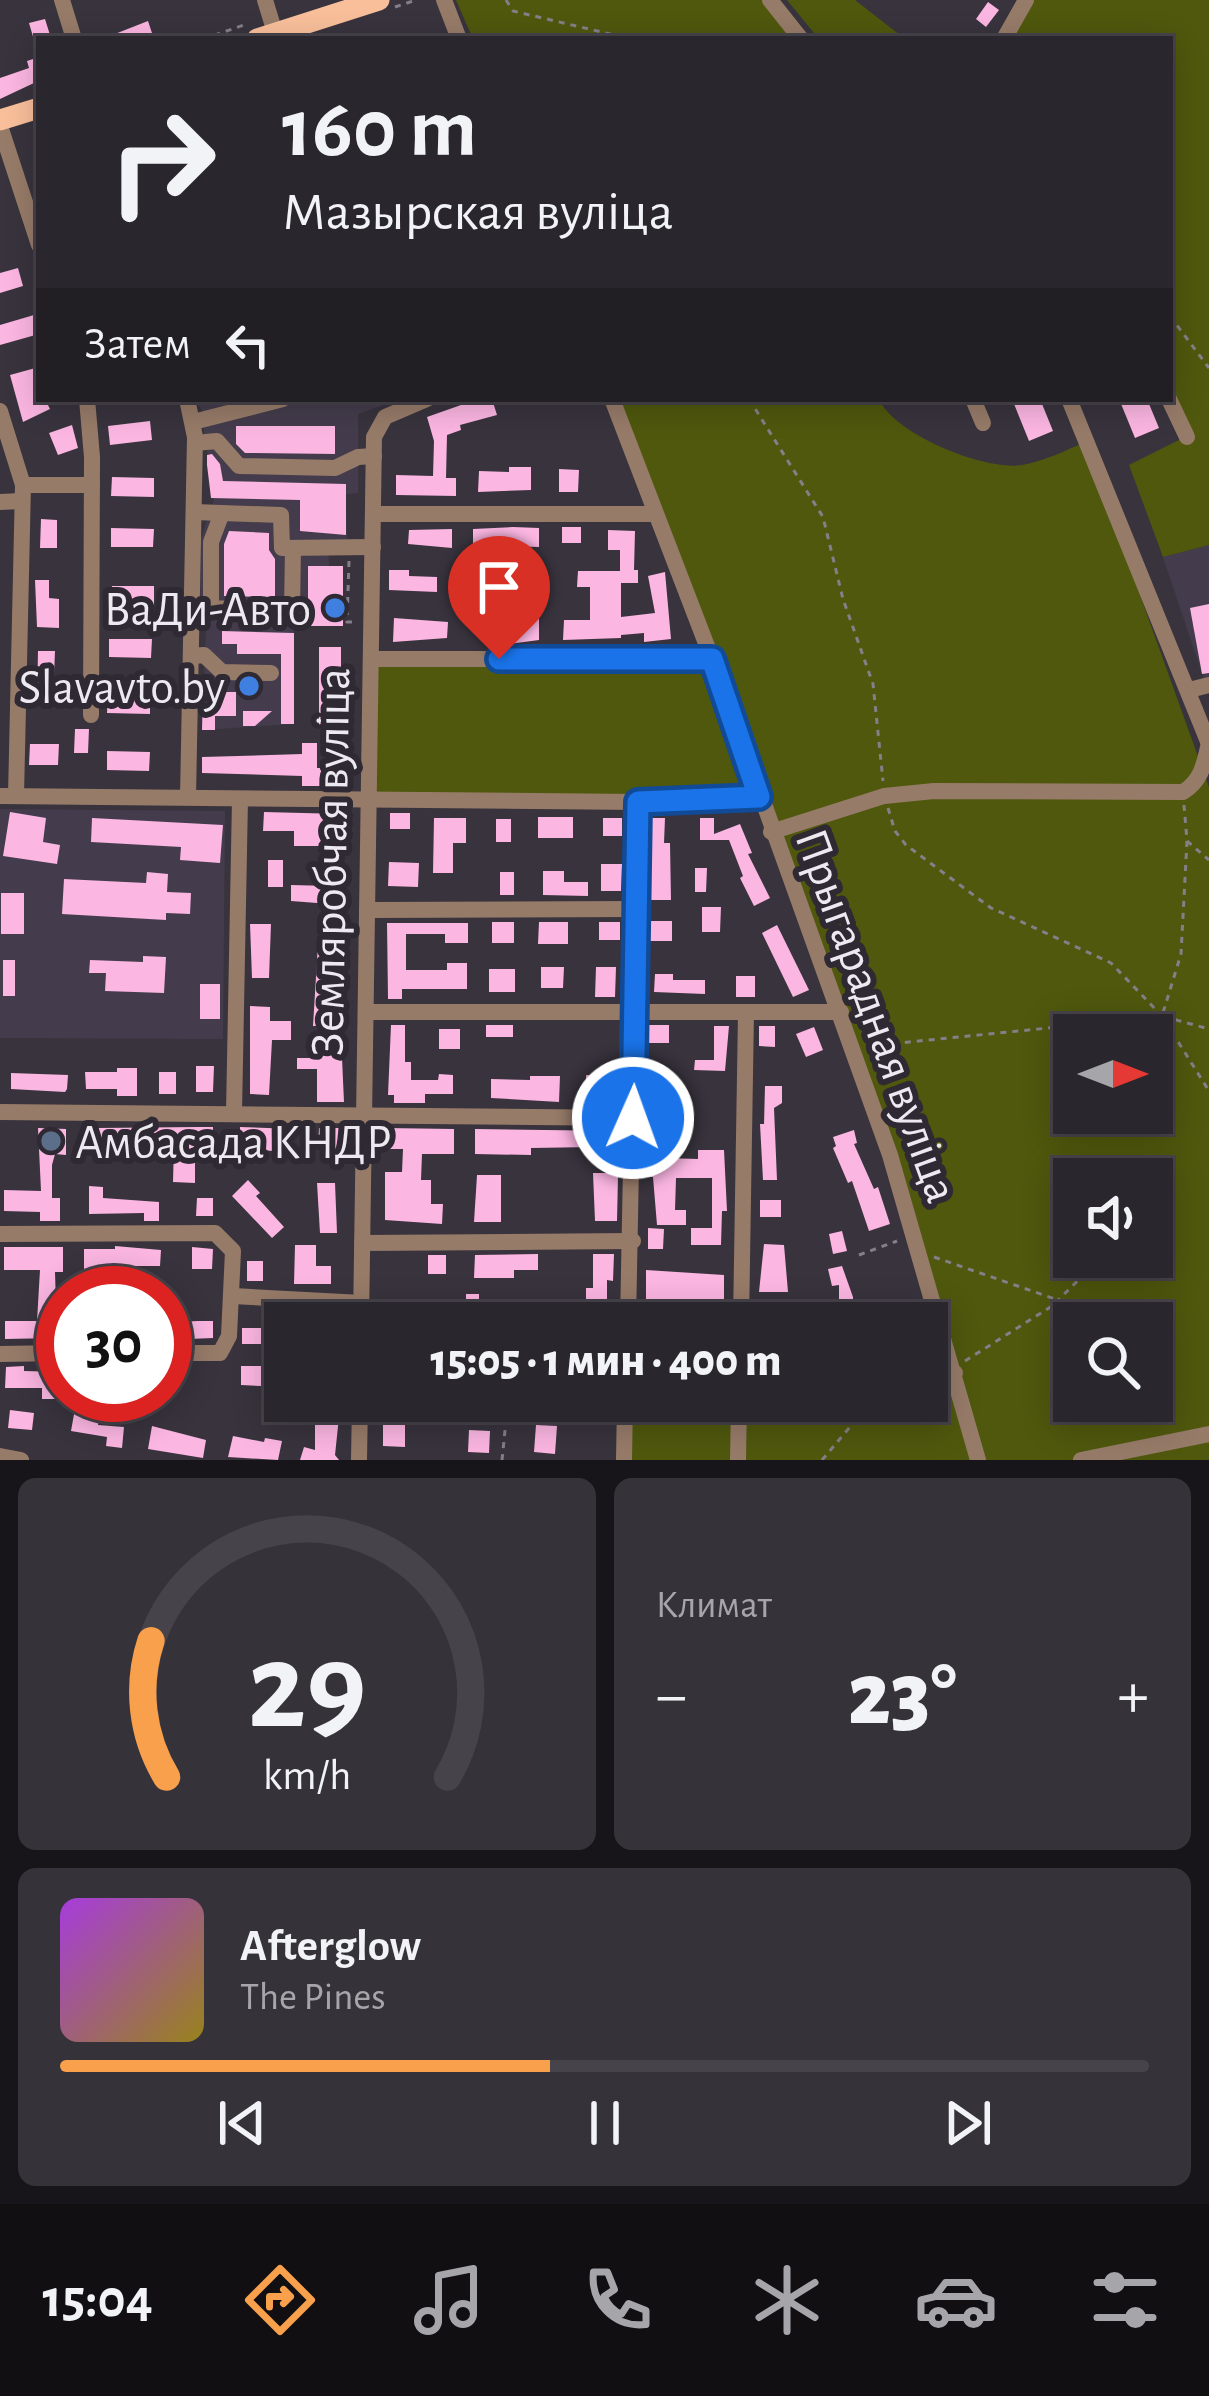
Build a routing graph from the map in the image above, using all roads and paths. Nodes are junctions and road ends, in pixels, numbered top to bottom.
1 (62, 0) edge
2 (265, 0) edge
3 (379, 0) edge
4 (444, 0) edge
5 (506, 0) edge
6 (770, 0) edge
7 (1026, 0) edge
8 (73, 36) edge
9 (267, 36) edge
10 (270, 36) edge
11 (458, 36) edge
12 (618, 36) edge
13 (799, 36) edge
14 (1006, 36) edge
15 (36, 109) edge
16 (0, 123) edge
17 (36, 236) edge
18 (1173, 320) edge
19 (1209, 368) edge
20 (87, 402) edge
21 (229, 402) edge
22 (262, 402) edge
23 (613, 402) edge
24 (750, 402) edge
25 (975, 402) edge
26 (1070, 402) edge
27 (1170, 402) edge
28 (392, 405) edge
29 (0, 411) edge
30 (191, 412) edge
31 (983, 423) dead end
32 (1187, 436) dead end
33 (195, 443) junction
34 (374, 457) junction
35 (92, 485) junction
36 (22, 493) junction
37 (0, 502) edge
38 (194, 512) junction
39 (222, 513) junction
40 (373, 514) junction
41 (656, 514) junction
42 (373, 547) junction
43 (293, 548) junction
44 (9, 636) edge
45 (191, 656) junction
46 (371, 659) junction
47 (712, 659) junction
48 (271, 673) dead end
49 (1209, 685) edge
50 (1189, 690) junction
51 (91, 715) dead end
52 (1209, 744) edge
53 (1183, 792) junction
54 (8, 796) edge
55 (884, 796) junction
56 (188, 797) junction
57 (759, 797) junction
58 (240, 799) junction
59 (369, 800) junction
60 (638, 802) junction
61 (771, 832) junction
62 (1187, 841) junction
63 (1209, 860) edge
64 (636, 909) junction
65 (368, 910) junction
66 (366, 1012) junction
67 (637, 1012) junction
68 (746, 1012) junction
69 (841, 1012) junction
70 (1160, 1014) edge
71 (1163, 1014) edge
72 (1173, 1019) edge
73 (1053, 1028) edge
74 (1209, 1029) edge
75 (1173, 1033) edge
76 (850, 1040) junction
77 (1209, 1090) edge
78 (0, 1112) edge
79 (234, 1113) junction
80 (364, 1115) junction
81 (633, 1118) junction
82 (0, 1234) edge
83 (632, 1241) junction
84 (362, 1244) junction
85 (918, 1244) junction
86 (859, 1255) dead end
87 (1080, 1278) edge
88 (233, 1296) junction
89 (1057, 1300) junction
90 (344, 1302) edge
91 (362, 1302) edge
92 (629, 1302) edge
93 (741, 1302) edge
94 (192, 1353) edge
95 (0, 1354) edge
96 (36, 1354) edge
97 (955, 1371) junction
98 (948, 1372) edge
99 (360, 1422) edge
100 (506, 1422) edge
101 (625, 1422) edge
102 (738, 1422) edge
103 (854, 1422) edge
104 (1209, 1434) edge
105 (0, 1456) edge
106 (21, 1460) edge
107 (359, 1460) edge
108 (502, 1460) edge
109 (624, 1460) edge
110 (737, 1460) edge
111 (822, 1460) edge
112 (978, 1460) edge
113 (1082, 1460) edge

1 - 8 street
2 - 9 street
3 - 10 main road
4 - 11 street
5 - 12 path
6 - 13 street
7 - 14 street
15 - 16 main road
16 - 17 street
18 - 19 path
20 - 35 street
21 - 30 street
22 - 30 street
23 - 41 street, Прыгарадная вуліца
24 - 55 path
25 - 31 street
26 - 50 street
27 - 32 street
28 - 34 street, Земляробчая вуліца
29 - 36 street
30 - 33 street
33 - 34 street
33 - 38 street
34 - 40 street, Земляробчая вуліца
35 - 36 street
35 - 51 street
36 - 37 street
36 - 44 street
38 - 39 street
38 - 45 street
39 - 43 street
39 - 43 street
40 - 41 street
40 - 42 street, Земляробчая вуліца
41 - 47 street, Прыгарадная вуліца
42 - 43 street
42 - 46 street, Земляробчая вуліца
44 - 54 street
45 - 48 street
45 - 56 street
46 - 47 street
46 - 59 street, Земляробчая вуліца
47 - 57 street, Прыгарадная вуліца
49 - 50 street
50 - 52 street
52 - 53 street
53 - 55 street
53 - 62 path
54 - 56 street
55 - 61 street
55 - 70 path
56 - 58 street
57 - 60 street
57 - 61 street, Прыгарадная вуліца
58 - 59 street
58 - 79 street
59 - 60 street
59 - 65 street, Земляробчая вуліца
60 - 64 street
61 - 69 street, Прыгарадная вуліца
62 - 63 path
62 - 71 path
64 - 65 street
64 - 67 street
65 - 66 street, Земляробчая вуліца
66 - 67 street
66 - 80 street, Земляробчая вуліца
67 - 68 street
67 - 81 street
68 - 69 street
68 - 93 street
69 - 76 street, Прыгарадная вуліца
72 - 74 path
73 - 76 path
75 - 77 path
76 - 85 street, Прыгарадная вуліца
78 - 79 street
79 - 80 street
80 - 81 street
80 - 84 street, Земляробчая вуліца
81 - 83 street
82 - 88 street
83 - 84 street
83 - 92 street
84 - 91 street, Земляробчая вуліца
85 - 86 path
85 - 89 path
85 - 97 street, Прыгарадная вуліца
87 - 89 path
88 - 90 street
88 - 94 street
89 - 97 path
95 - 96 street
97 - 98 street
97 - 112 street, Прыгарадная вуліца
99 - 107 street
100 - 108 path
101 - 109 street
102 - 110 street
103 - 111 path
104 - 113 street
105 - 106 street

